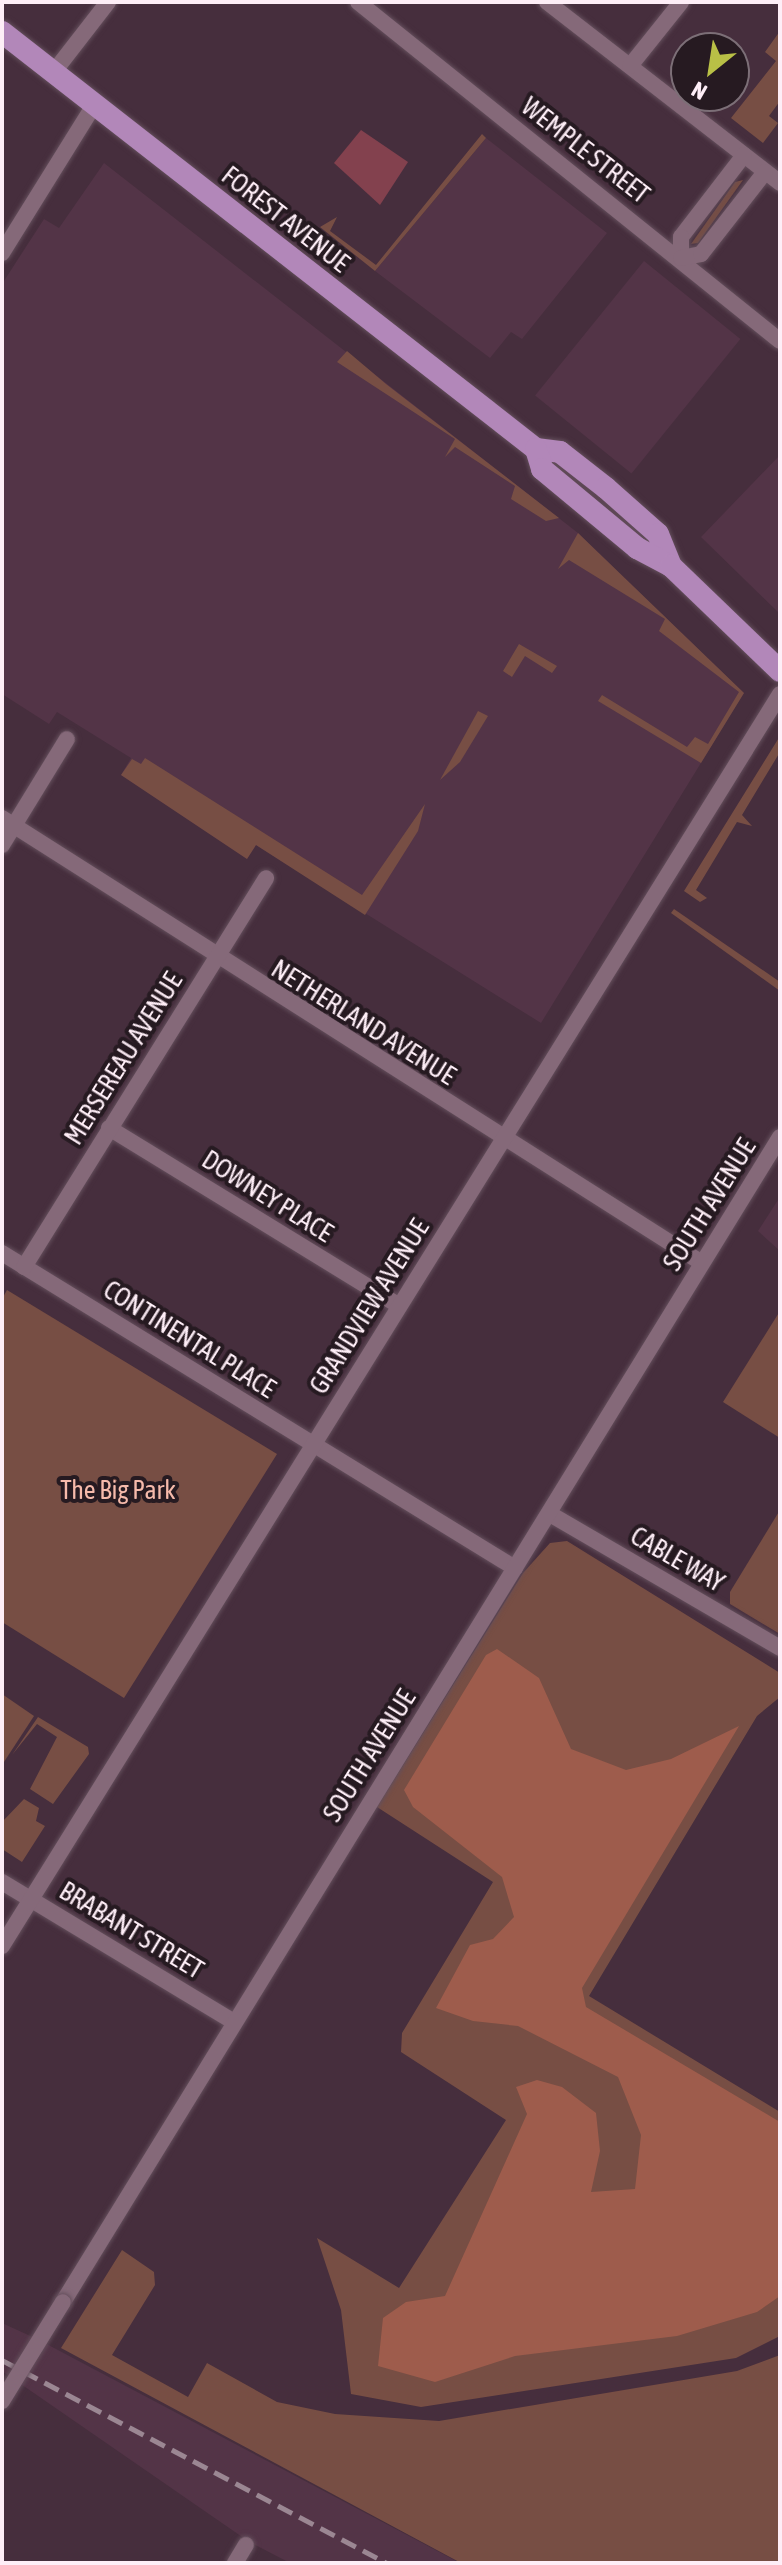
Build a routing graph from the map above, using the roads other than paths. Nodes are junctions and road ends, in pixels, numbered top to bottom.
1 (108, 2) edge
2 (358, 2) edge
3 (547, 2) edge
4 (681, 2) edge
5 (2, 32) edge
6 (630, 66) junction
7 (53, 73) junction
8 (94, 105) junction
9 (744, 155) junction
10 (765, 172) junction
11 (780, 183) edge
12 (2, 253) edge
13 (681, 258) junction
14 (780, 341) edge
15 (780, 671) edge
16 (780, 694) edge
17 (67, 739) dead end
18 (8, 822) edge
19 (2, 845) edge
20 (266, 878) dead end
21 (214, 959) junction
22 (109, 1128) junction
23 (780, 1137) edge
24 (503, 1139) junction
25 (2, 1253) edge
26 (702, 1263) junction
27 (24, 1267) junction
28 (399, 1306) junction
29 (313, 1445) junction
30 (550, 1514) junction
31 (515, 1568) junction
32 (780, 1648) edge
33 (2, 1882) edge
34 (31, 1899) junction
35 (2, 1946) edge
36 (234, 2022) junction
37 (2, 2401) edge
38 (246, 2545) dead end
39 (235, 2563) edge

1 - 7 street
2 - 13 street, WEMPLE STREET
3 - 6 street
4 - 6 street
5 - 7 main road, FOREST AVENUE
6 - 9 street
7 - 8 main road, FOREST AVENUE
8 - 12 street
8 - 15 main road, FOREST AVENUE
9 - 10 street
9 - 13 street
10 - 11 street
10 - 13 street
13 - 14 street, WEMPLE STREET
16 - 24 street, GRANDVIEW AVENUE
17 - 18 street
18 - 19 street
18 - 21 street, NETHERLAND AVENUE
20 - 21 street, MERSEREAU AVENUE
21 - 22 street, MERSEREAU AVENUE
21 - 24 street, NETHERLAND AVENUE
22 - 27 street, MERSEREAU AVENUE
22 - 28 street, DOWNEY PLACE
23 - 26 street, SOUTH AVENUE
24 - 26 street, NETHERLAND AVENUE
24 - 28 street, GRANDVIEW AVENUE
25 - 27 street, CONTINENTAL PLACE
26 - 30 street, SOUTH AVENUE
27 - 29 street, CONTINENTAL PLACE
28 - 29 street, GRANDVIEW AVENUE
29 - 31 street, CONTINENTAL PLACE
29 - 34 street, GRANDVIEW AVENUE
30 - 31 street, SOUTH AVENUE
30 - 32 street, CABLE WAY
31 - 36 street, SOUTH AVENUE
33 - 34 street, BRABANT STREET
34 - 35 street, GRANDVIEW AVENUE
34 - 36 street, BRABANT STREET
36 - 37 street, SOUTH AVENUE, bridge
38 - 39 street

